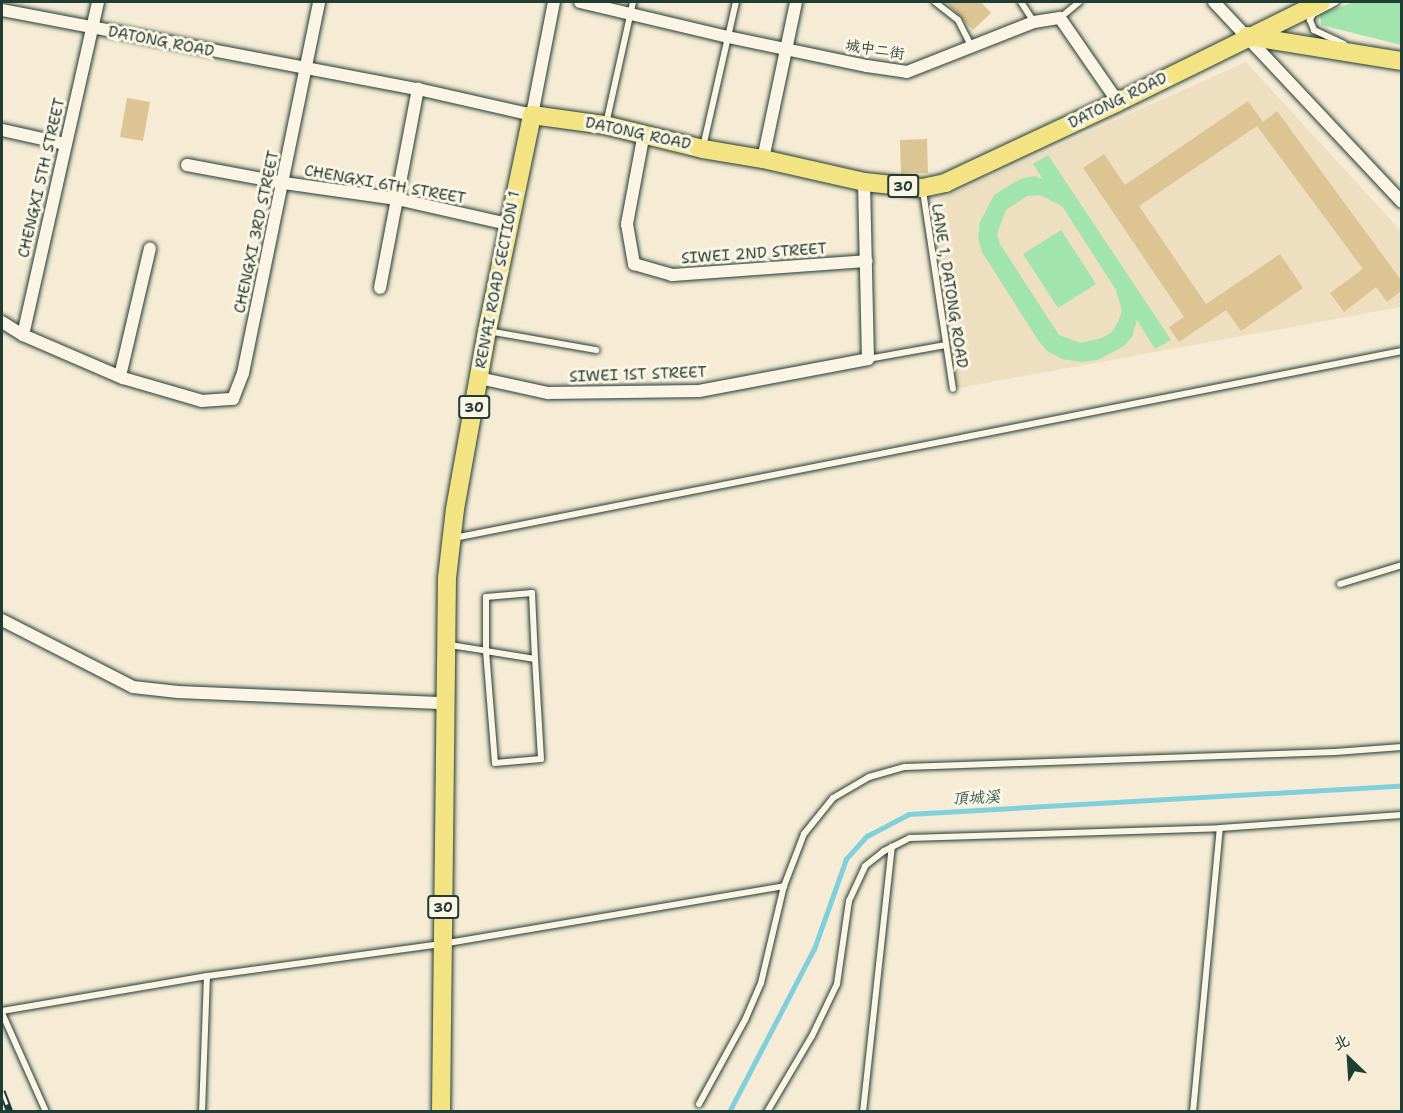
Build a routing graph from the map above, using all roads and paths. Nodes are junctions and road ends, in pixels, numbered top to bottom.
1 (98, 2) edge
2 (320, 2) edge
3 (554, 2) edge
4 (580, 2) edge
5 (736, 2) edge
6 (796, 2) edge
7 (935, 2) edge
8 (1021, 2) edge
9 (1078, 2) edge
10 (1214, 2) edge
11 (1321, 2) edge
12 (1336, 2) edge
13 (631, 7) edge
14 (2, 10) edge
15 (1060, 18) junction
16 (1034, 22) junction
17 (91, 28) junction
18 (728, 36) junction
19 (1247, 36) junction
20 (786, 48) junction
21 (972, 48) junction
22 (1381, 58) junction
23 (1401, 61) edge
24 (306, 69) junction
25 (418, 89) junction
26 (1118, 102) junction
27 (532, 115) junction
28 (605, 125) junction
29 (2, 130) edge
30 (644, 134) junction
31 (65, 144) junction
32 (703, 149) junction
33 (763, 159) junction
34 (187, 165) dead end
35 (864, 182) junction
36 (284, 183) junction
37 (922, 188) junction
38 (396, 199) junction
39 (1401, 202) edge
40 (508, 224) junction
41 (150, 248) dead end
42 (866, 261) junction
43 (380, 288) dead end
44 (2, 322) edge
45 (487, 331) junction
46 (23, 335) junction
47 (946, 345) junction
48 (596, 350) dead end
49 (1401, 351) edge
50 (868, 359) junction
51 (120, 376) junction
52 (479, 378) junction
53 (953, 389) dead end
54 (451, 538) junction
55 (1401, 565) edge
56 (1341, 584) dead end
57 (2, 620) edge
58 (446, 645) junction
59 (486, 651) junction
60 (535, 659) junction
61 (445, 703) junction
62 (1401, 747) edge
63 (1401, 816) edge
64 (1220, 828) junction
65 (892, 847) junction
66 (783, 886) junction
67 (442, 944) junction
68 (207, 976) junction
69 (2, 1012) edge
70 (699, 1104) dead end
71 (46, 1112) edge
72 (202, 1112) edge
73 (441, 1112) edge
74 (767, 1112) edge
75 (863, 1112) edge
76 (1193, 1112) edge

1 - 17 street, CHENGXI 5TH STREET
2 - 24 street, CHENGXI 3RD STREET
3 - 27 street, REN'AI ROAD SECTION 1
4 - 13 street, 城中二街
5 - 18 lane
6 - 20 street
7 - 21 lane
8 - 16 lane
9 - 15 lane
10 - 19 street
11 - 19 main road, 30
12 - 22 lane
13 - 18 street, 城中二街
13 - 28 lane
14 - 17 street, DATONG ROAD
15 - 16 street, 城中二街
15 - 26 street
16 - 21 street, 城中二街
17 - 24 street, DATONG ROAD
17 - 31 street, CHENGXI 5TH STREET
18 - 20 street, 城中二街
18 - 32 lane
19 - 22 main road
19 - 26 main road, DATONG ROAD / 30
19 - 39 street
20 - 21 street, 城中二街
20 - 33 street
22 - 23 main road
24 - 25 street, DATONG ROAD
24 - 36 street, CHENGXI 3RD STREET
25 - 27 street, DATONG ROAD
25 - 38 street
26 - 37 main road, DATONG ROAD / 30
27 - 28 main road, DATONG ROAD / 30
27 - 40 main road, REN'AI ROAD SECTION 1 / 30
28 - 30 main road, DATONG ROAD / 30
29 - 31 street
30 - 32 main road, DATONG ROAD / 30
30 - 42 street, SIWEI 2ND STREET
31 - 46 street, CHENGXI 5TH STREET
32 - 33 main road, DATONG ROAD / 30
33 - 35 main road, DATONG ROAD / 30
34 - 36 street, CHENGXI 6TH STREET
35 - 37 main road, DATONG ROAD / 30
35 - 42 street
36 - 38 street, CHENGXI 6TH STREET
36 - 51 street, CHENGXI 3RD STREET
37 - 47 lane, LANE 1, DATONG ROAD
38 - 40 street, CHENGXI 6TH STREET
38 - 43 street
40 - 45 main road, REN'AI ROAD SECTION 1 / 30
41 - 51 street
42 - 50 street
44 - 46 street
45 - 48 lane
45 - 52 main road, REN'AI ROAD SECTION 1 / 30
46 - 51 street
47 - 50 lane, SIWEI 1ST STREET
47 - 53 lane, LANE 1, DATONG ROAD
49 - 54 lane
50 - 52 street, SIWEI 1ST STREET
52 - 54 main road, REN'AI ROAD SECTION 1 / 30
54 - 58 main road, REN'AI ROAD SECTION 1 / 30
55 - 56 lane
57 - 61 street
58 - 59 lane
58 - 61 main road, REN'AI ROAD SECTION 1 / 30
59 - 60 lane
59 - 60 lane
59 - 60 lane
61 - 67 main road, 30
62 - 66 lane
63 - 64 lane
64 - 65 lane
64 - 76 lane
65 - 74 lane
65 - 75 lane
66 - 67 lane
66 - 70 lane
67 - 68 lane
67 - 73 main road, 30
68 - 69 lane
68 - 72 lane
69 - 71 lane

